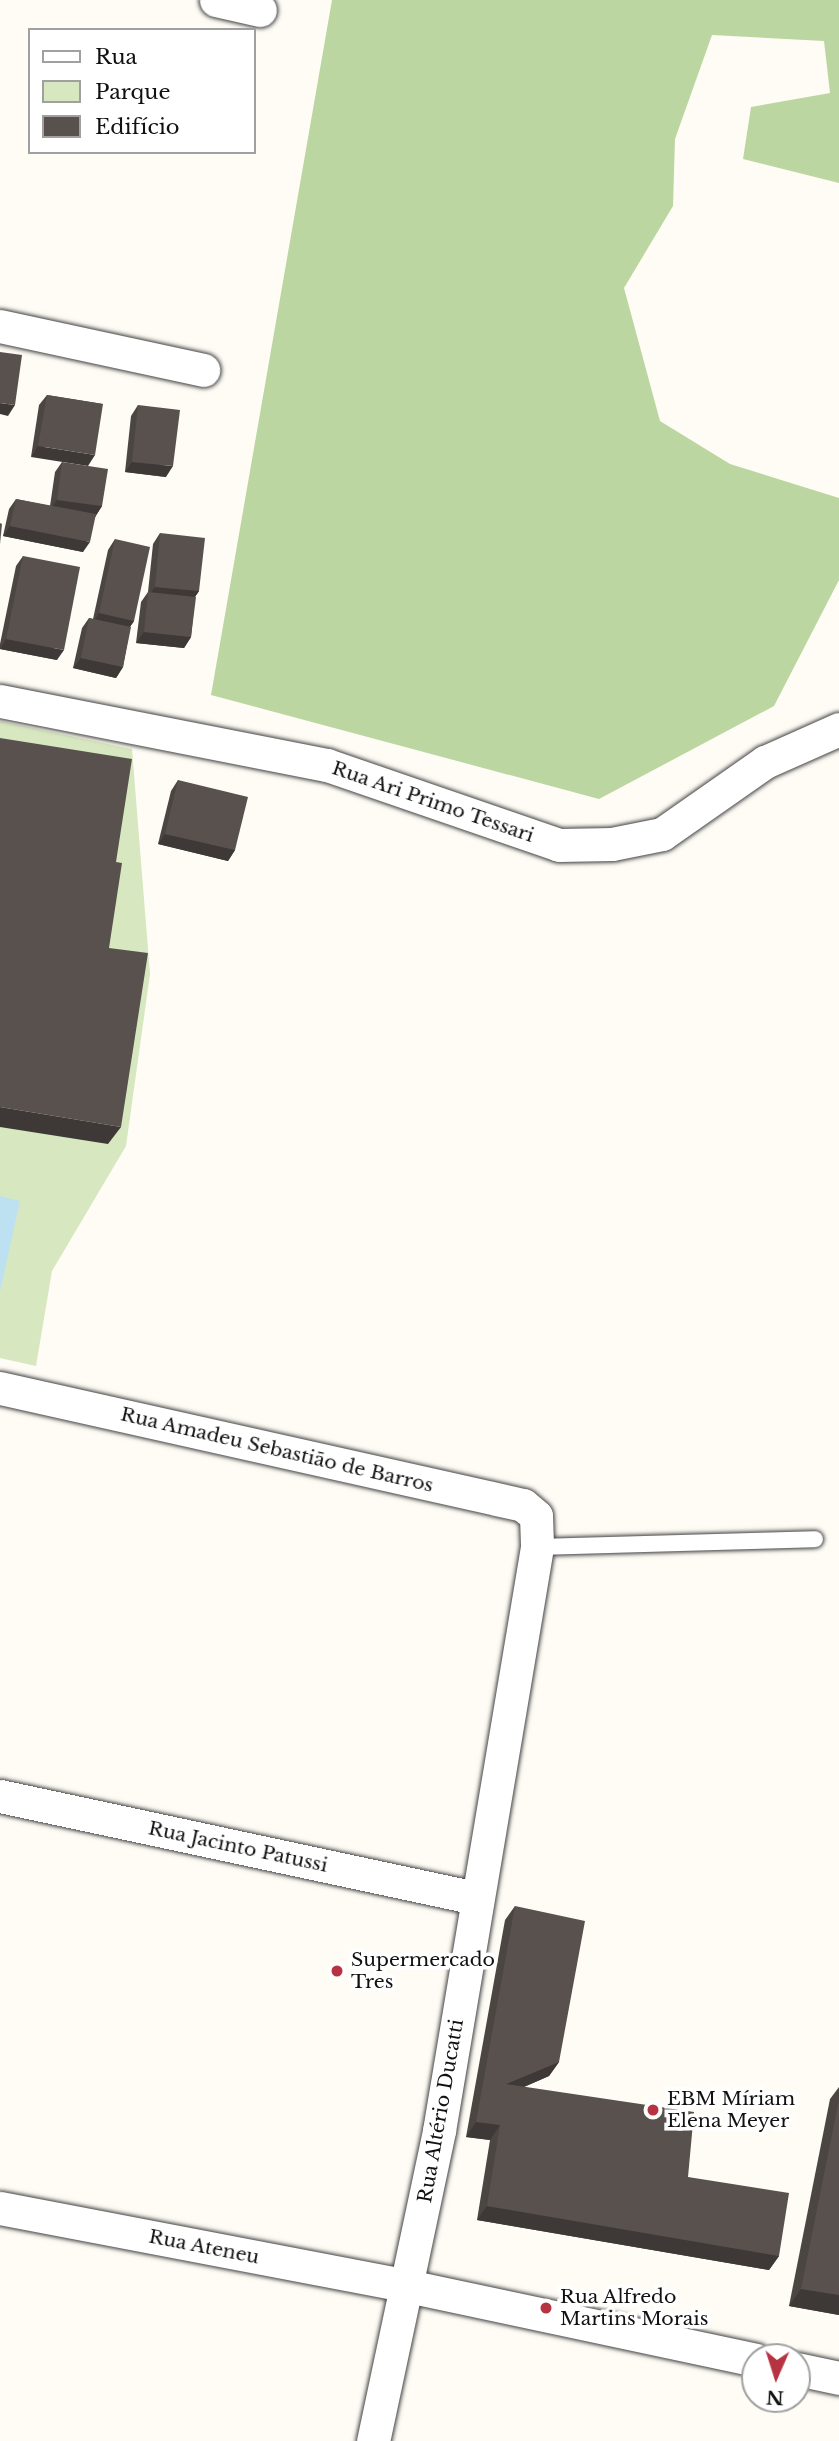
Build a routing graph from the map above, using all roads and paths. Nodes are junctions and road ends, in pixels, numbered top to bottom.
1 (216, 0) edge
2 (260, 10) dead end
3 (0, 326) edge
4 (203, 370) dead end
5 (0, 701) edge
6 (839, 729) edge
7 (0, 1388) edge
8 (538, 1539) junction
9 (815, 1539) dead end
10 (0, 1796) edge
11 (476, 1898) junction
12 (0, 2208) edge
13 (408, 2286) junction
14 (741, 2357) edge
15 (811, 2372) edge
16 (839, 2378) edge
17 (373, 2441) edge

1 - 2 street
3 - 4 street
5 - 6 street, Rua Ari Primo Tessari
7 - 8 street, Rua Amadeu Sebastião de Barros
8 - 9 lane
8 - 11 street, Rua Altério Ducatti
10 - 11 street, Rua Jacinto Patussi
11 - 13 street, Rua Altério Ducatti
12 - 13 street, Rua Ateneu
13 - 14 street
13 - 17 street, Rua Altério Ducatti
15 - 16 street

